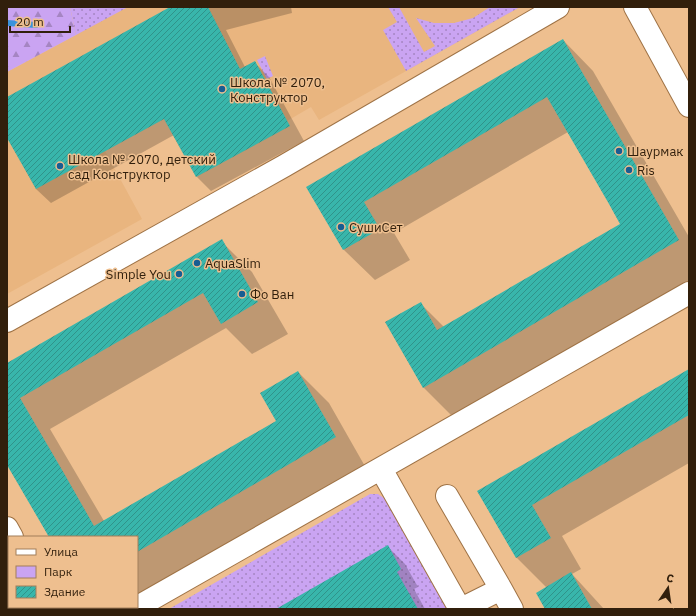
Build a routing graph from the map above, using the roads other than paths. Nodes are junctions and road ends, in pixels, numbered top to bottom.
1 (558, 7) edge
2 (635, 7) edge
3 (689, 106) edge
4 (689, 293) edge
5 (7, 321) edge
6 (381, 469) junction
7 (447, 496) dead end
8 (501, 589) junction
9 (138, 607) edge
10 (460, 609) edge
11 (512, 609) edge

1 - 5 street
2 - 3 street
4 - 6 street
6 - 9 street
6 - 10 street
7 - 8 street
8 - 10 street
8 - 11 street

